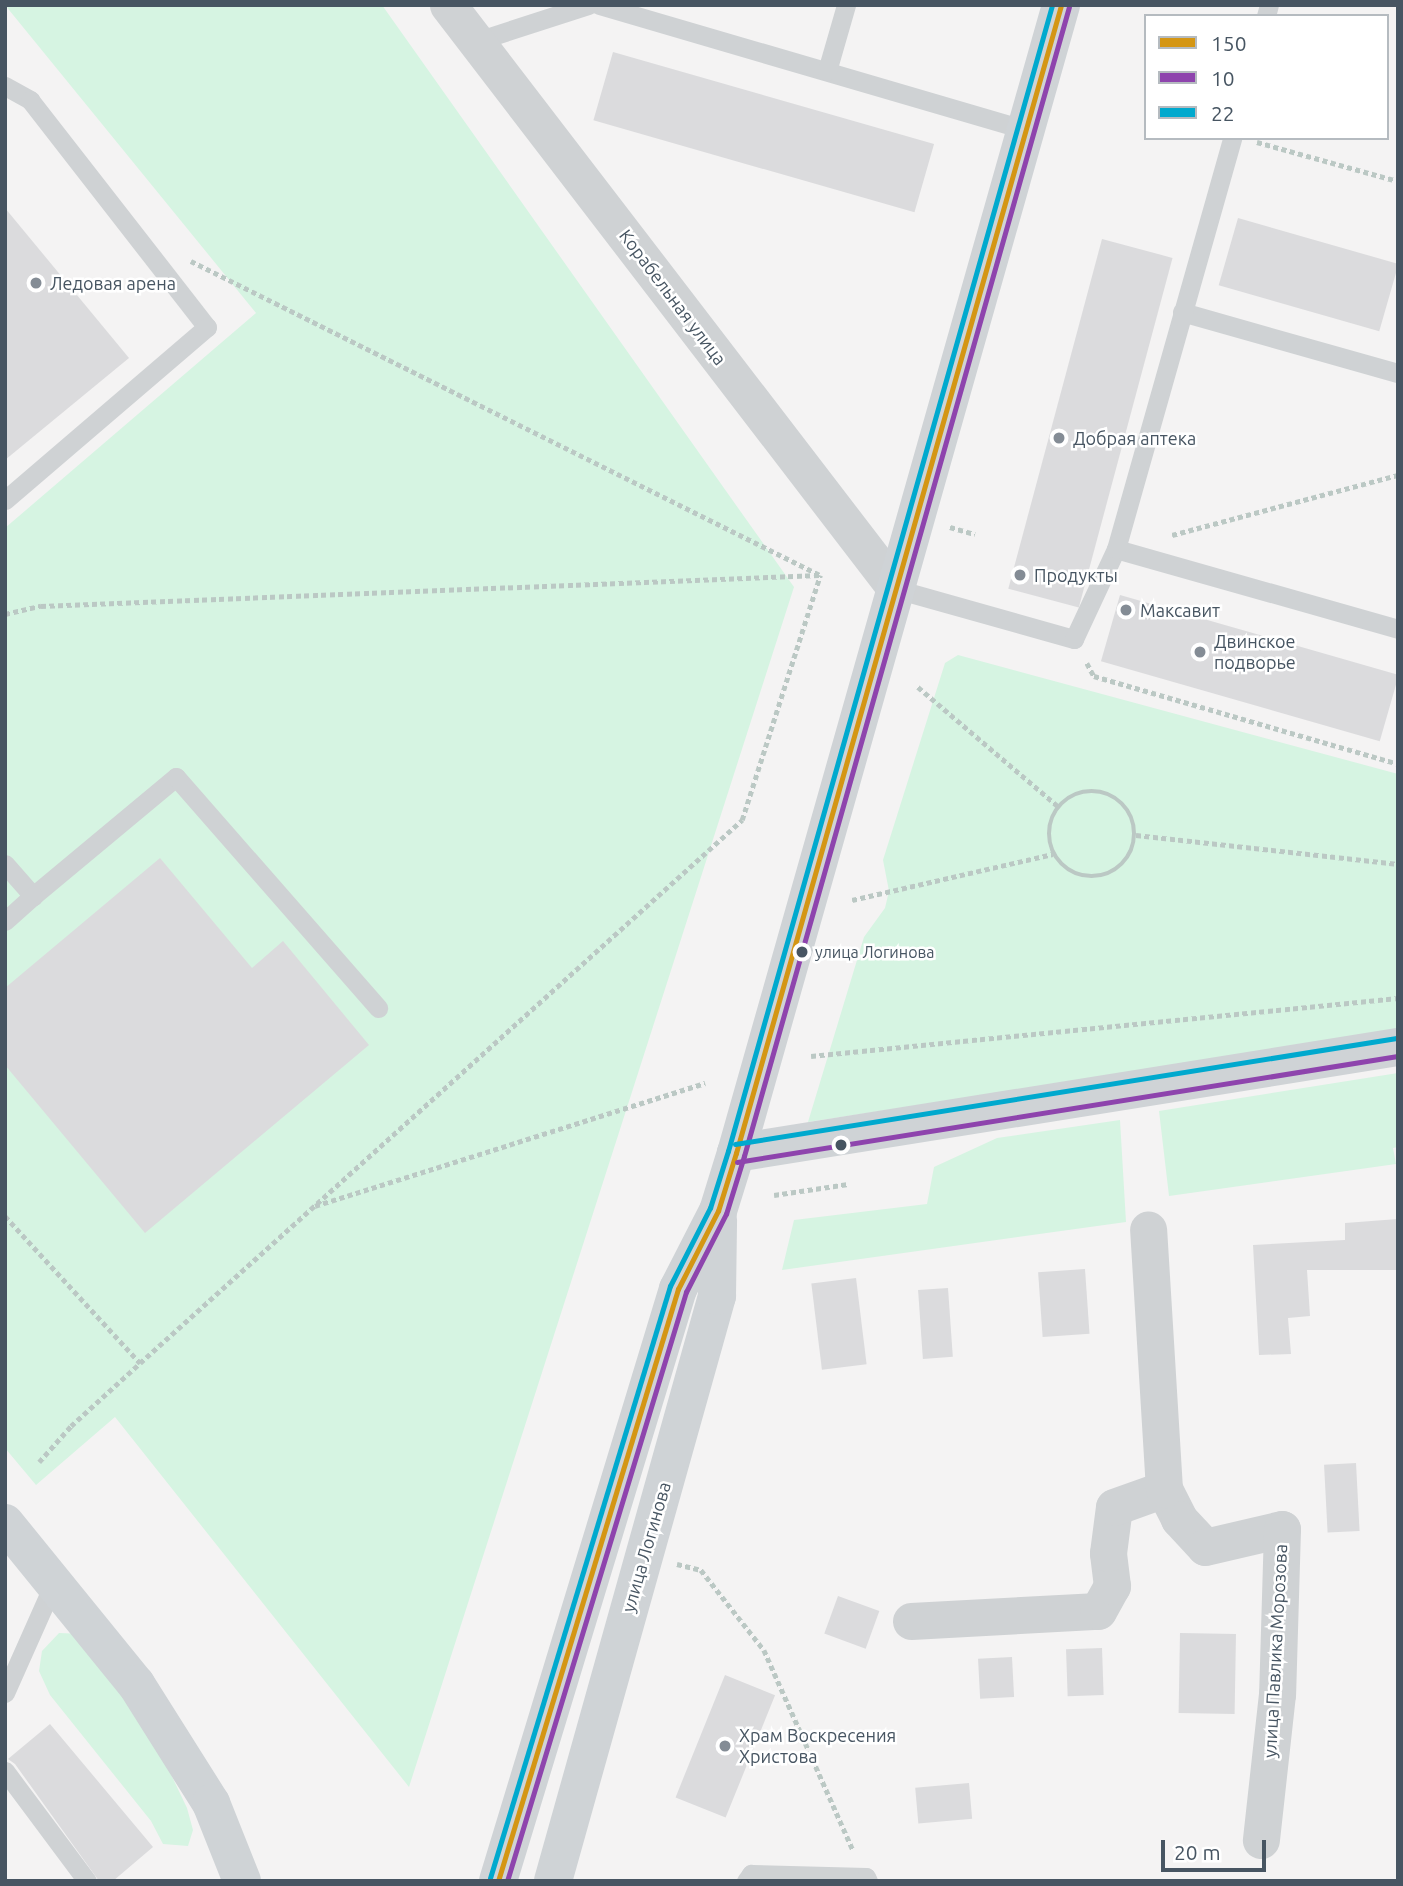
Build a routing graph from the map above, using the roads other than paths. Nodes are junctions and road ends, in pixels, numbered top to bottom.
1 (448, 5) edge
2 (588, 5) edge
3 (599, 5) edge
4 (846, 5) edge
5 (1061, 5) edge
6 (477, 41) junction
7 (827, 71) junction
8 (5, 86) edge
9 (1026, 130) junction
10 (1231, 140) edge
11 (1182, 312) junction
12 (1398, 373) edge
13 (5, 500) edge
14 (1116, 549) junction
15 (896, 589) junction
16 (1398, 629) edge
17 (5, 864) edge
18 (33, 895) junction
19 (5, 921) edge
20 (378, 1008) dead end
21 (1398, 1046) edge
22 (736, 1153) junction
23 (718, 1210) junction
24 (1148, 1229) dead end
25 (1164, 1489) junction
26 (5, 1522) edge
27 (54, 1585) junction
28 (911, 1621) dead end
29 (5, 1693) edge
30 (5, 1771) edge
31 (1261, 1840) dead end
32 (867, 1879) edge
33 (87, 1881) edge
34 (242, 1881) edge
35 (498, 1881) edge
36 (553, 1881) edge
37 (746, 1881) edge

1 - 6 street, Корабельная улица
2 - 6 lane
3 - 7 lane
4 - 7 lane
5 - 9 main road, улица Логинова
6 - 15 street, Корабельная улица
7 - 9 lane
8 - 13 lane
9 - 15 main road, улица Логинова
10 - 11 lane
11 - 12 lane
11 - 14 lane
14 - 15 lane
14 - 16 lane
15 - 22 main road, улица Логинова
17 - 18 lane
18 - 19 lane
18 - 20 lane
21 - 22 main road
22 - 23 main road, улица Логинова
23 - 35 main road, улица Логинова
23 - 36 main road, улица Логинова
24 - 25 street
25 - 28 street
25 - 31 street, улица Павлика Морозова
26 - 27 main road
27 - 29 lane
27 - 34 main road
30 - 33 lane
32 - 37 lane

